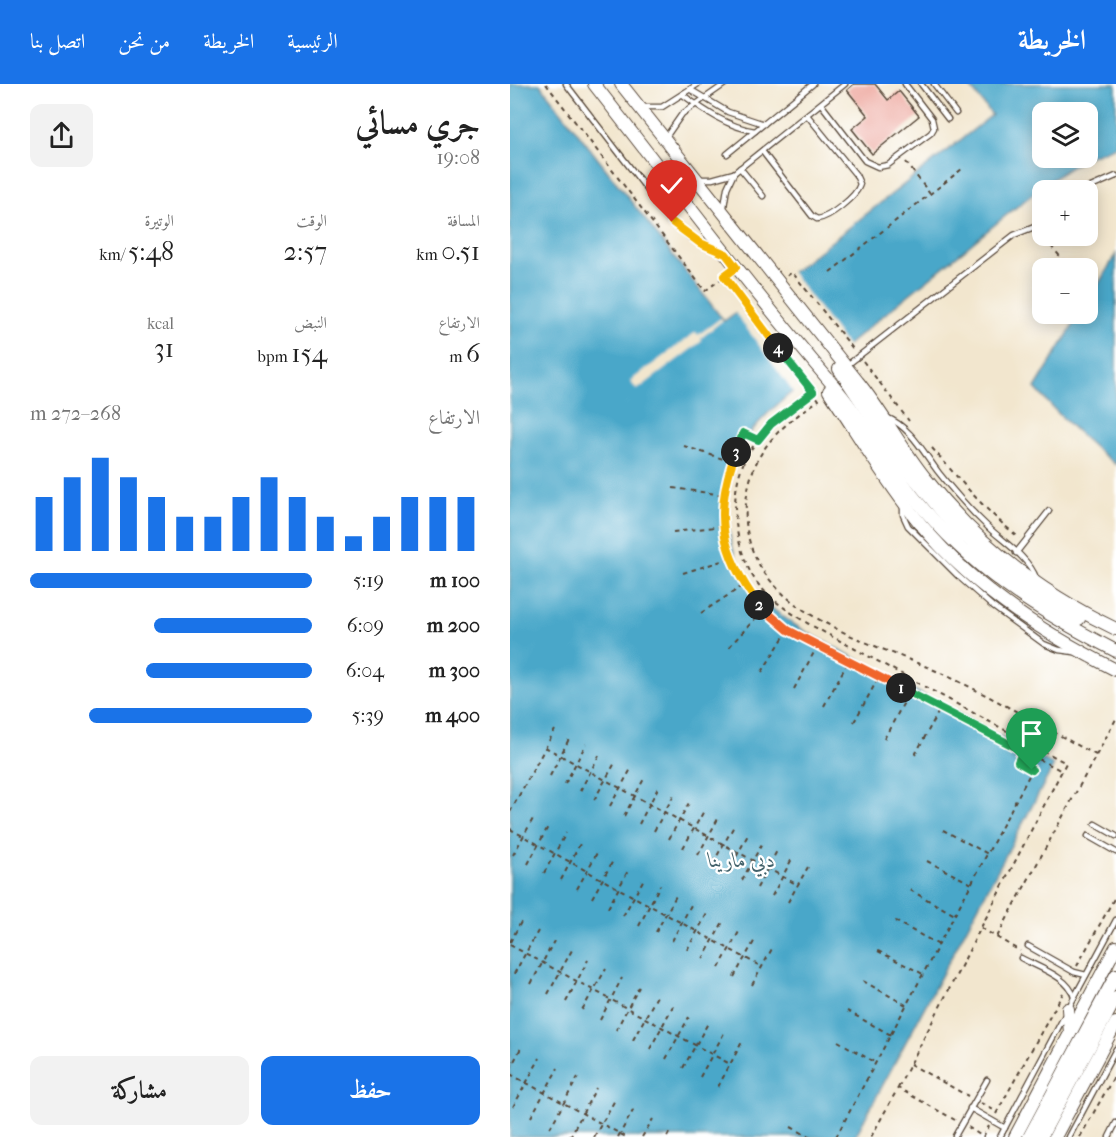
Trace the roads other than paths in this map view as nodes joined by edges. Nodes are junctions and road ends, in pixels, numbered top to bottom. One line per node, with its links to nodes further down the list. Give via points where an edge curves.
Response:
1 (566, 84): 33 (lane, via 672,222 700,243)
2 (594, 84): 33 (street)
3 (621, 84): 16 (street)
4 (698, 84): 11 (lane)
5 (725, 84): 13 (lane)
6 (813, 84): 20 (lane)
7 (845, 84): 15 (lane)
8 (905, 84): 15 (lane, via 932,119 934,128 883,167 869,164)
9 (921, 84): 19 (lane)
10 (934, 84): 17 (lane)
11 (691, 90): 12 (lane); 13 (lane)
12 (683, 95): 14 (lane); 16 (lane, via 662,107)
13 (704, 99): 14 (lane); 20 (lane)
14 (696, 104): 21 (lane, via 734,126); 22 (lane, via 677,120)
15 (821, 104): 18 (lane)
16 (638, 106): 22 (street)
17 (956, 113)
18 (807, 115): 23 (lane); 23 (lane, via 858,179 856,193 823,218 812,216)
19 (948, 119)
20 (764, 124): 21 (lane)
21 (756, 131): 24 (lane)
22 (664, 139): 28 (street)
23 (762, 151): 25 (lane)
24 (727, 154)
25 (740, 168): 26 (lane); 30 (lane)
26 (734, 173): 28 (lane); 31 (lane)
27 (1116, 176): 29 (lane)
28 (697, 179): 31 (street)
29 (1098, 184)
30 (763, 196)
31 (723, 212): 34 (street)
32 (1032, 228): 35 (lane, via 1014,235)
33 (726, 254): 36 (street)
34 (836, 356): 35 (street); 42 (street, via 843,376 904,467 952,524 997,566)
35 (845, 367): 37 (street)
36 (820, 371): 42 (street, via 949,538 1017,595 1057,621); 45 (street, via 903,502 954,561 1037,627)
37 (882, 415): 39 (lane, via 910,433 960,498); 40 (street, via 948,505 986,543)
38 (1049, 511): 39 (lane)
39 (1016, 553): 40 (lane, via 1031,567)
40 (1037, 584): 41 (street)
41 (1116, 629)
42 (1095, 634): 43 (street); 44 (street)
43 (1116, 638)
44 (1116, 651)
45 (1116, 670)
46 (1095, 824): 48 (lane)
47 (1088, 836): 49 (lane)
48 (1116, 836)
49 (1116, 852)
50 (1116, 920): 54 (lane)
51 (1028, 946): 54 (lane)
52 (1116, 947): 60 (street)
53 (1022, 956): 56 (lane, via 1068,985)
54 (1086, 975): 56 (lane)
55 (1116, 975): 69 (street)
56 (1074, 997): 58 (lane)
57 (1116, 998): 70 (street)
58 (1068, 1009): 60 (street); 65 (lane)
59 (1116, 1023): 71 (street)
60 (1070, 1034): 68 (street)
61 (1116, 1049): 72 (lane)
62 (987, 1080): 63 (lane)
63 (970, 1108): 65 (lane); 66 (lane)
64 (1116, 1123): 73 (lane)
65 (1005, 1128): 67 (lane)
66 (955, 1136)
67 (1000, 1137)
68 (1015, 1137)
69 (1029, 1137)
70 (1041, 1137)
71 (1055, 1137)
72 (1069, 1137)
73 (1109, 1137)

